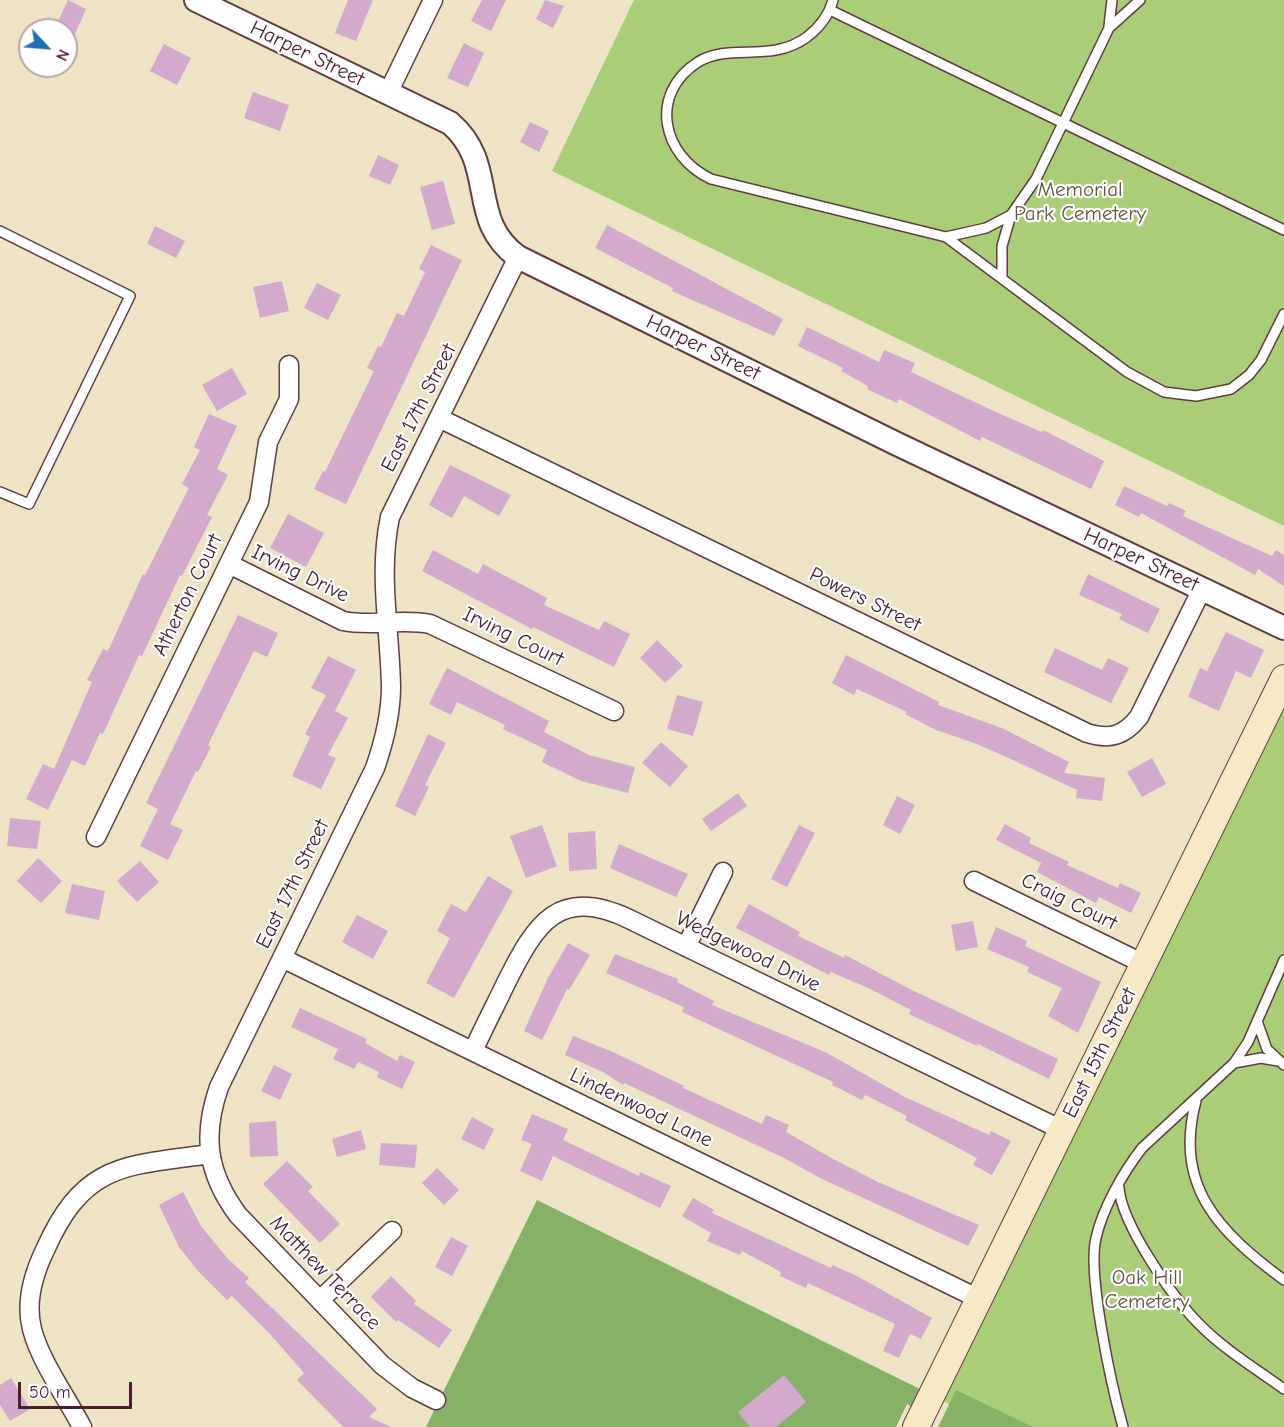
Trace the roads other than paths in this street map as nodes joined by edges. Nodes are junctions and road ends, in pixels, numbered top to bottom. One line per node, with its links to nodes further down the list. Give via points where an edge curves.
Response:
1 (196, 0): 8 (street, Harper Street)
2 (433, 0): 8 (street)
3 (833, 0): 6 (lane)
4 (1112, 0): 7 (lane)
5 (1140, 0): 7 (lane)
6 (830, 10): 9 (lane); 13 (lane, via 821,25 781,51 710,57 687,71 668,107 667,122 674,149 690,166 711,179)
7 (1109, 28): 9 (lane)
8 (388, 93): 14 (street, Harper Street, via 450,123 462,134 478,164 493,232)
9 (1063, 123): 10 (lane, via 1036,179); 11 (lane)
10 (1011, 215): 13 (lane, via 986,228); 15 (lane, via 1002,246)
11 (1284, 230)
12 (0, 231): 19 (lane, via 130,296 28,504)
13 (946, 237): 15 (lane)
14 (518, 257): 18 (street, East 17th Street); 21 (street, Harper Street)
15 (1002, 278): 16 (lane, via 1134,377 1178,395 1231,389 1261,360)
16 (1284, 314)
17 (289, 365): 20 (street, Atherton Court, via 289,399 268,442 259,502)
18 (441, 419): 21 (street, Powers Street, via 1102,738 1118,737 1139,717); 22 (street, East 17th Street, via 390,517 384,556)
19 (0, 492)
20 (229, 564): 22 (street, Irving Drive, via 343,621); 26 (street, Atherton Court)
21 (1202, 589): 23 (street, Harper Street)
22 (387, 623): 25 (street, Irving Court, via 419,622 446,630); 30 (street, East 17th Street, via 391,688 384,741 375,768)
23 (1284, 628)
24 (1284, 678): 32 (main road, East 15th Street)
25 (614, 711)
26 (96, 837)
27 (723, 872): 29 (street)
28 (974, 881): 32 (street, Craig Court)
29 (686, 947): 34 (street, Wedgewood Drive, via 612,911 576,907 560,912 535,930 526,943); 38 (street, Wedgewood Drive)
30 (282, 958): 34 (street, Lindenwood Lane); 39 (street, East 17th Street, via 219,1088 209,1125)
31 (1284, 960): 33 (lane)
32 (1144, 964): 38 (main road, East 15th Street)
33 (1257, 1021): 35 (lane); 36 (lane, via 1268,1049)
34 (473, 1051): 43 (street, Lindenwood Lane)
35 (1234, 1063): 36 (lane, via 1261,1058); 37 (lane)
36 (1281, 1063)
37 (1196, 1101): 40 (lane, via 1142,1148); 42 (lane, via 1189,1127 1188,1154 1193,1177 1220,1222)
38 (1062, 1130): 43 (main road, East 15th Street)
39 (210, 1154): 44 (street, Matthew Terrace, via 219,1188 232,1207); 47 (street, via 111,1172 79,1193 56,1225 34,1272 32,1329)
40 (1119, 1186): 45 (lane, via 1124,1214 1199,1324); 49 (lane, via 1096,1239 1095,1264)
41 (392, 1231): 44 (street)
42 (1284, 1280)
43 (979, 1299): 48 (main road, East 15th Street)
44 (320, 1300): 46 (street, Matthew Terrace, via 396,1378)
45 (1284, 1389)
46 (436, 1400)
47 (82, 1427)
48 (916, 1427)
49 (1123, 1427)

